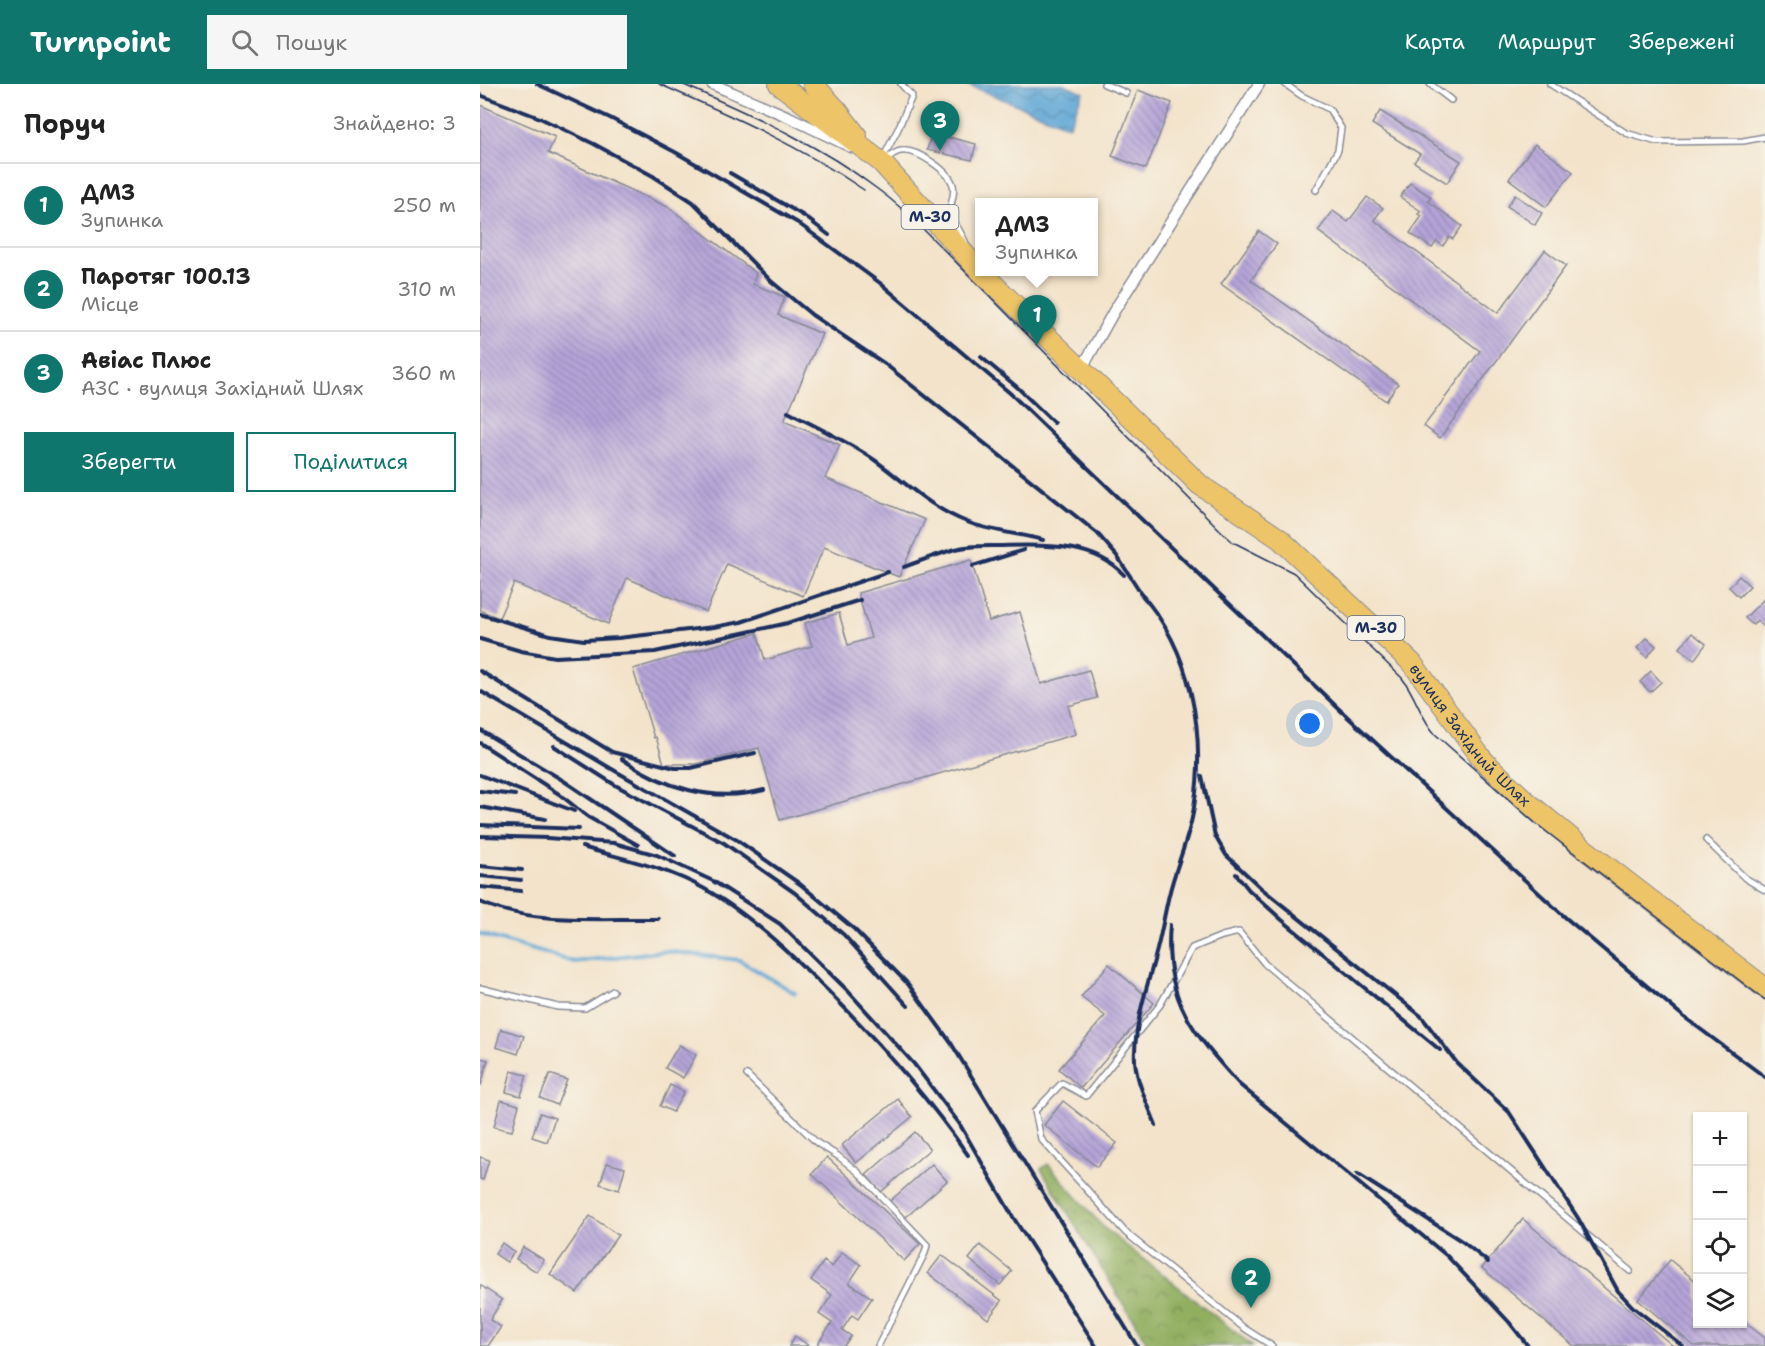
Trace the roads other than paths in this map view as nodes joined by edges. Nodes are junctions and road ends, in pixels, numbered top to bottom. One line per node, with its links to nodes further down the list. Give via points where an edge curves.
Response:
1 (712, 84): 13 (street, вулиця Західний Шлях)
2 (779, 84): 13 (highway, М-30)
3 (813, 84): 13 (highway, М-30)
4 (901, 84): 13 (lane, via 912,96 898,129)
5 (1104, 84): 10 (lane)
6 (1285, 84): 14 (lane, via 1329,109 1341,128 1338,150)
7 (1430, 84): 11 (lane)
8 (1550, 84): 12 (lane, via 1626,133 1657,142)
9 (1257, 85): 18 (street)
10 (1126, 93)
11 (1451, 100)
12 (1765, 137)
13 (874, 156): 15 (lane, via 909,151 929,161 951,180 951,212); 16 (highway, вулиця Західний Шлях / М-30)
14 (1316, 190)
15 (975, 262)
16 (975, 266)
17 (985, 276): 18 (highway, вулиця Західний Шлях / М-30)
18 (1081, 370): 22 (highway, вулиця Західний Шлях / М-30, via 1200,485 1286,545 1412,663 1483,760 1526,801)
19 (1706, 840): 20 (lane, via 1745,879)
20 (1765, 890)
21 (480, 988): 23 (lane, via 558,1007 585,1008)
22 (1765, 988)
23 (613, 991)
24 (747, 1075): 26 (lane, via 817,1143 858,1172 927,1245)
25 (1630, 1270): 27 (lane, via 1265,964 1239,932 1192,948 1160,1005 1086,1096 1062,1083 1035,1111 1041,1139 1126,1233)
26 (878, 1346)
27 (1272, 1346)

